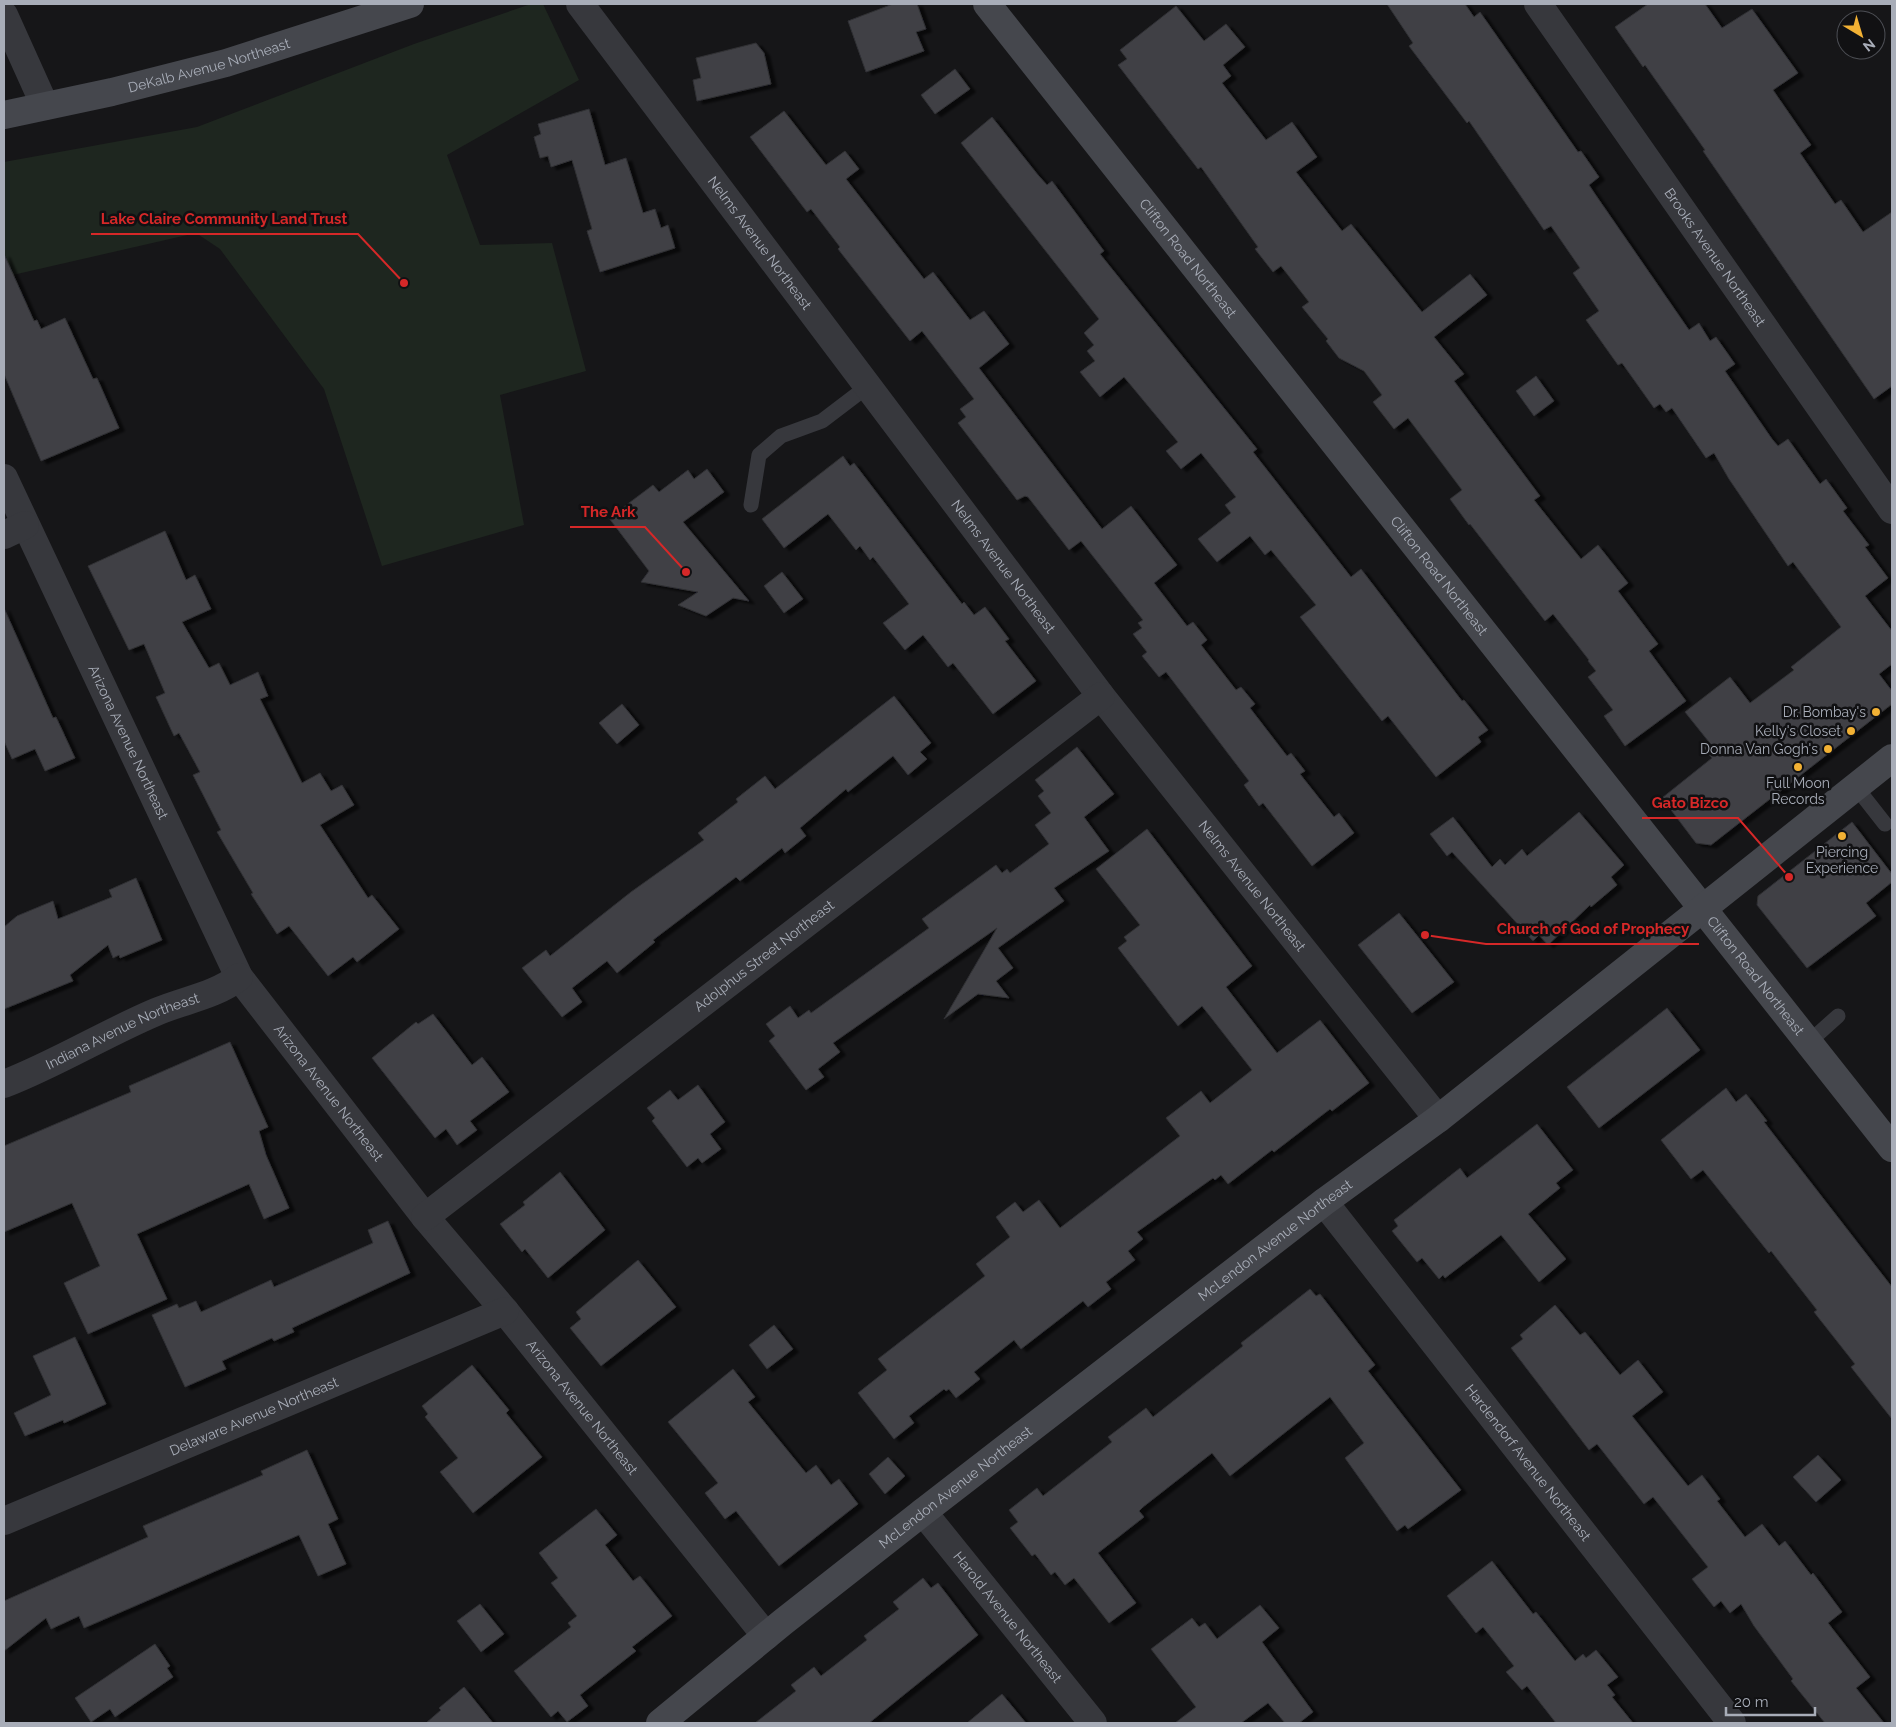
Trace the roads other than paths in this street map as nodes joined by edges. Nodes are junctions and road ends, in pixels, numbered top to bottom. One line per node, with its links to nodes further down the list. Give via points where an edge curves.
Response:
1 (410, 4): 6 (street, DeKalb Avenue Northeast, via 226,63)
2 (580, 4): 8 (street, Nelms Avenue Northeast)
3 (987, 4): 17 (street, Clifton Road Northeast)
4 (1538, 4): 11 (street, Brooks Avenue Northeast)
5 (4, 15): 6 (street)
6 (45, 106): 7 (street, DeKalb Avenue Northeast)
7 (4, 115)
8 (868, 386): 10 (lane, via 822,421 781,436 759,455); 13 (street, Nelms Avenue Northeast)
9 (4, 478): 12 (street, Arizona Avenue Northeast)
10 (751, 505)
11 (1892, 510)
12 (14, 530): 18 (street, Arizona Avenue Northeast)
13 (1101, 696): 22 (street, Nelms Avenue Northeast); 25 (street, Adolphus Street Northeast)
14 (1892, 758): 15 (street, McLendon Avenue Northeast)
15 (1856, 787): 16 (lane); 17 (street, McLendon Avenue Northeast)
16 (1885, 824)
17 (1704, 909): 20 (street, Clifton Road Northeast); 22 (street, McLendon Avenue Northeast)
18 (239, 977): 21 (street, Indiana Avenue Northeast, via 225,988 156,1012); 25 (street, Arizona Avenue Northeast)
19 (1838, 1016): 20 (lane)
20 (1809, 1042): 23 (street, Clifton Road Northeast)
21 (4, 1084)
22 (1438, 1119): 24 (street, McLendon Avenue Northeast)
23 (1892, 1148)
24 (1324, 1202): 27 (street, McLendon Avenue Northeast); 32 (street, Hardendorf Avenue Northeast)
25 (425, 1217): 26 (street, Arizona Avenue Northeast)
26 (505, 1311): 28 (street, Delaware Avenue Northeast); 29 (street, Arizona Avenue Northeast)
27 (923, 1512): 29 (street, McLendon Avenue Northeast); 31 (street, Harold Avenue Northeast)
28 (4, 1521)
29 (766, 1636): 30 (street, McLendon Avenue Northeast)
30 (660, 1723)
31 (1094, 1723)
32 (1732, 1723)

